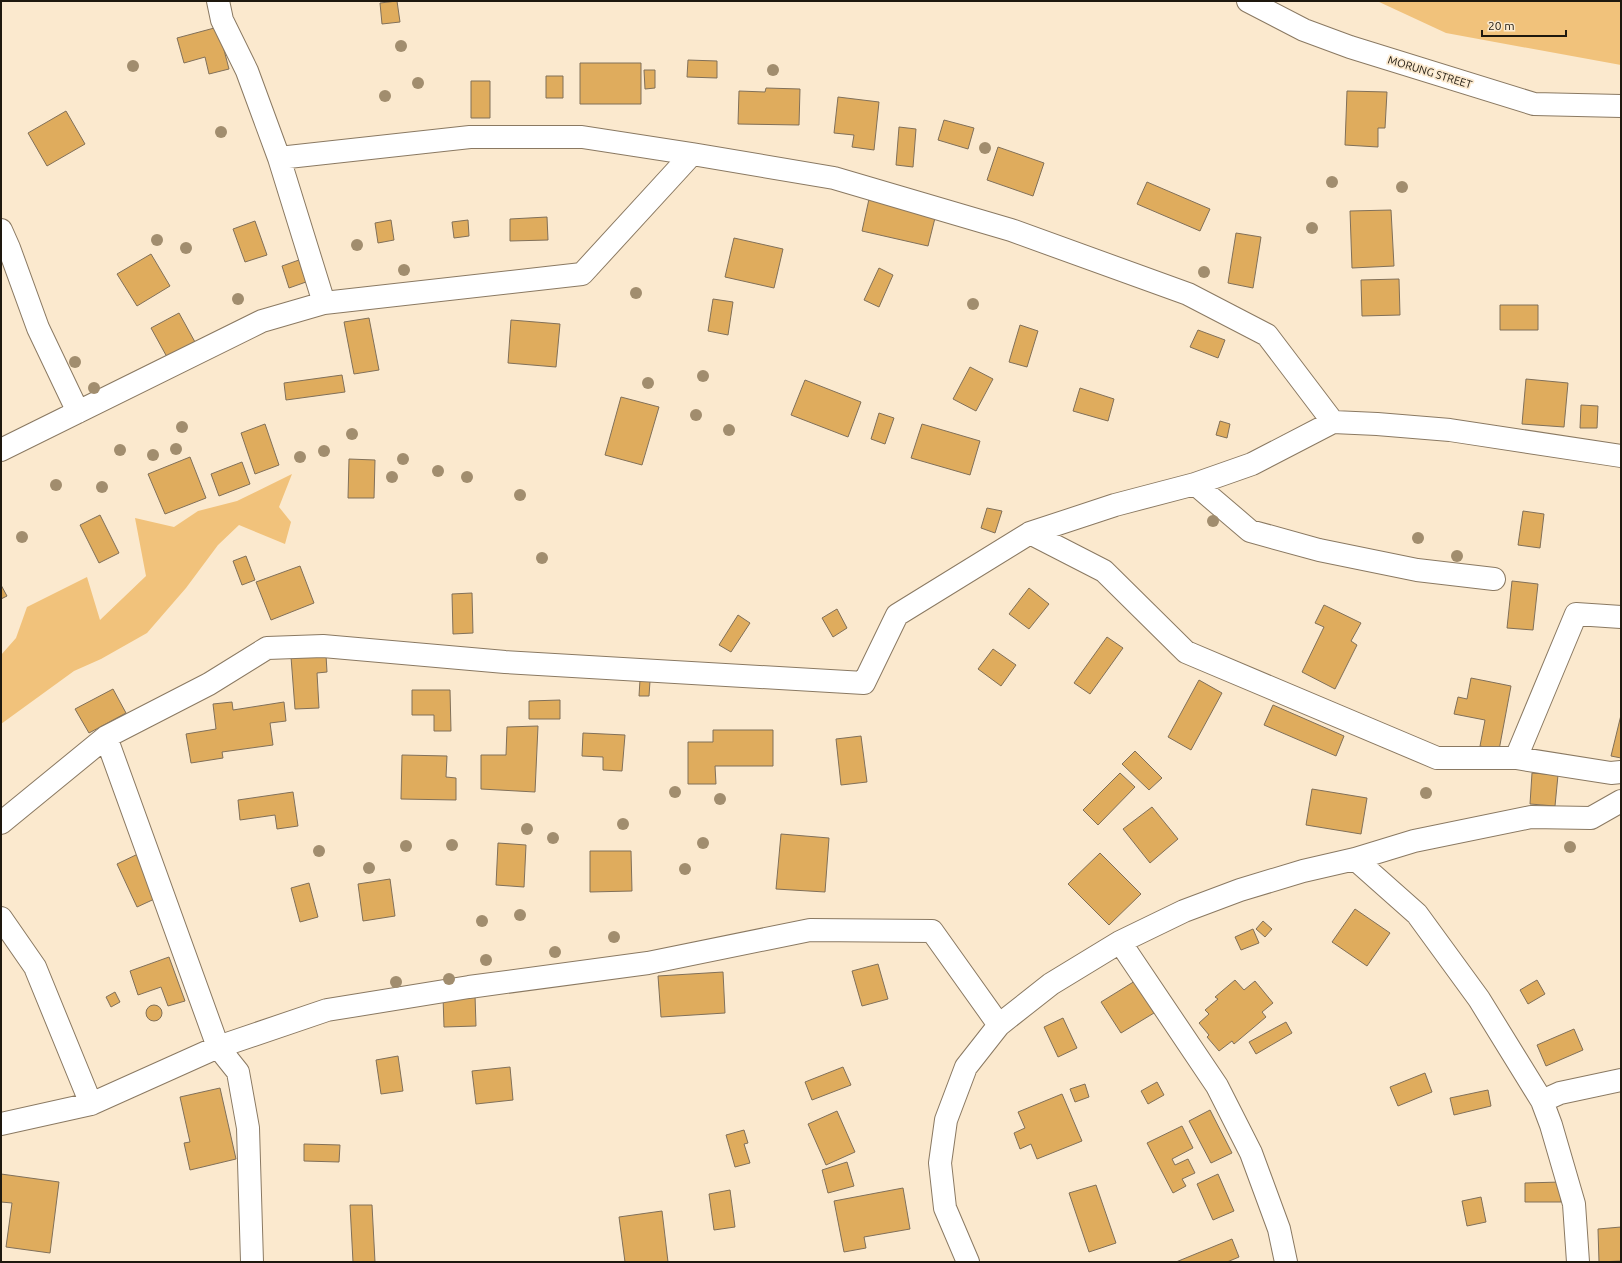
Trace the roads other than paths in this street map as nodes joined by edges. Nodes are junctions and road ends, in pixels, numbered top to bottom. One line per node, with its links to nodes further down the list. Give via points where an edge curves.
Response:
1 (218, 1): 5 (street, via 222,20 247,71)
2 (1248, 1): 3 (street, MORUNG STREET, via 1304,30 1350,47 1534,104)
3 (1621, 106)
4 (692, 154): 5 (street, via 582,137 470,137); 7 (street, via 582,274); 9 (street, via 834,178 1011,230 1188,294 1267,335)
5 (279, 158): 7 (street)
6 (1, 230): 8 (street, via 38,328)
7 (324, 303): 8 (street, via 262,321)
8 (78, 412): 10 (street)
9 (1333, 422): 11 (street, via 1450,430); 12 (street, via 1252,464)
10 (1, 450)
11 (1621, 456)
12 (1195, 484): 13 (street, via 1115,505); 14 (street, via 1250,531 1319,550 1417,570)
13 (1030, 533): 16 (street, via 897,615 864,683 520,663 323,646 267,648 209,684); 17 (street, via 1104,571 1186,652 1437,758)
14 (1494, 579)
15 (1621, 618): 17 (street, via 1576,614)
16 (106, 737): 20 (street); 25 (street)
17 (1516, 758): 18 (street, via 1610,773)
18 (1621, 772)
19 (1621, 801): 21 (street, via 1591,818 1530,817 1414,841)
20 (1, 823)
21 (1355, 859): 23 (street, via 1240,890 1184,911); 27 (street, via 1417,914 1479,999)
22 (1, 918): 28 (street, via 35,967)
23 (1120, 942): 24 (street, via 1051,984); 32 (street, via 1217,1086 1251,1153 1279,1229)
24 (1000, 1024): 25 (street, via 932,931 810,930 648,963 469,987 328,1010); 31 (street, via 966,1067 946,1120 940,1163 945,1208)
25 (218, 1047): 28 (street); 30 (street, via 238,1072 248,1128)
26 (1621, 1080): 27 (street, via 1560,1093)
27 (1542, 1101): 33 (street, via 1574,1204)
28 (91, 1104): 29 (street)
29 (1, 1124)
30 (252, 1262)
31 (968, 1262)
32 (1286, 1262)
33 (1578, 1262)

